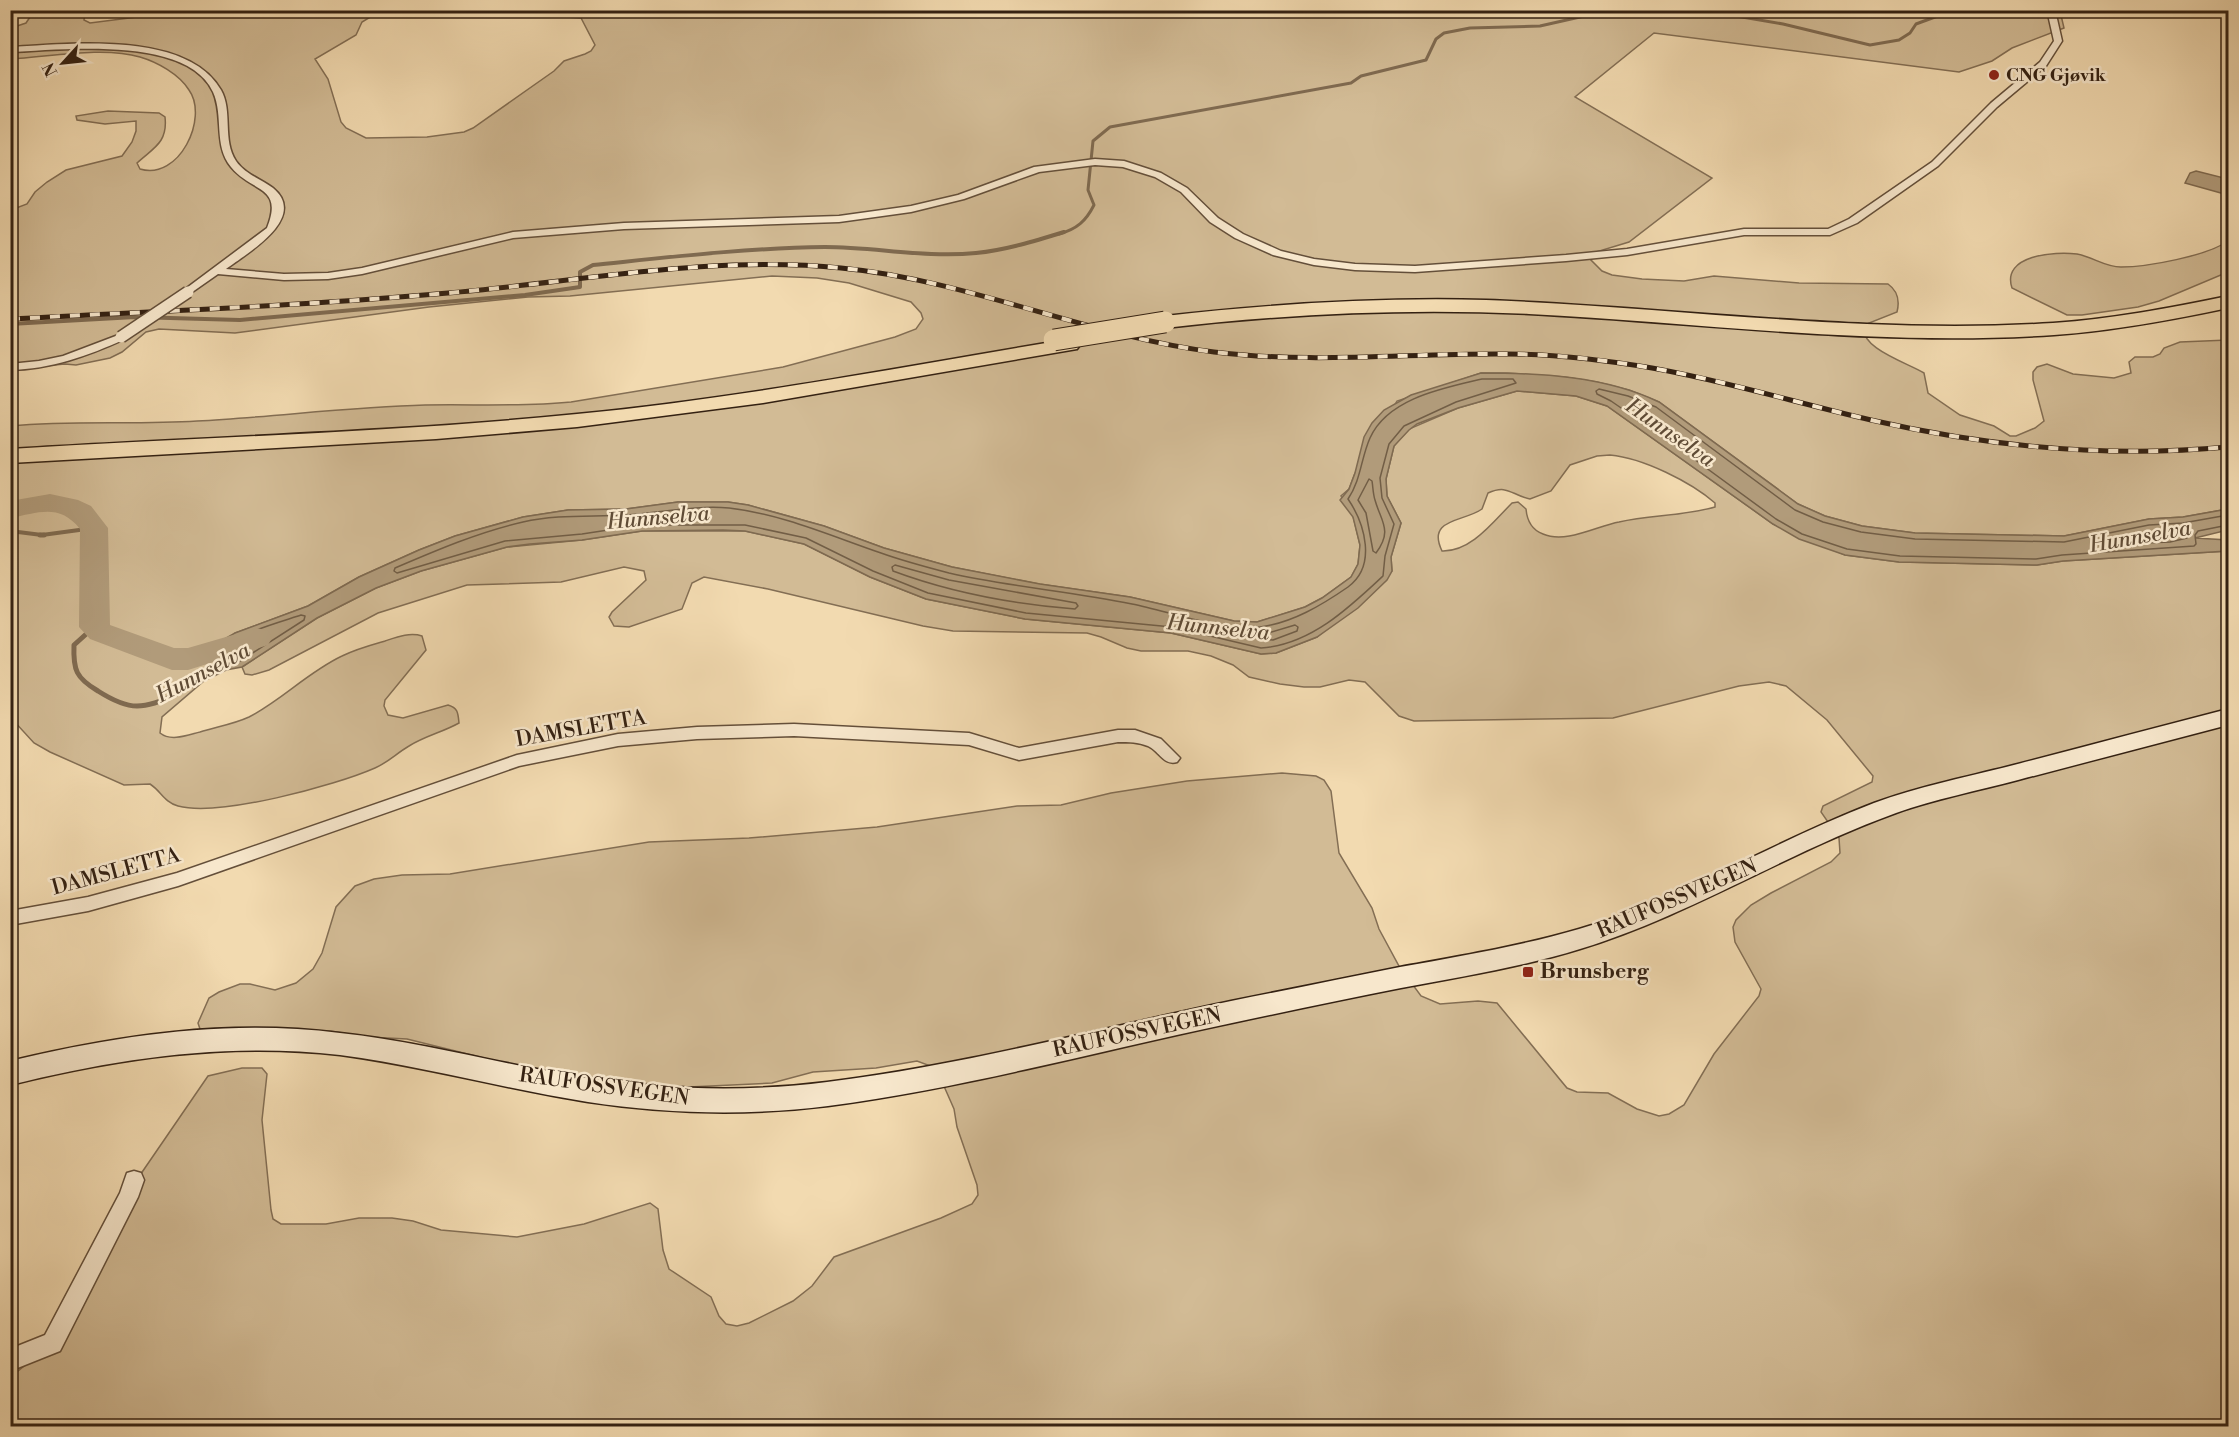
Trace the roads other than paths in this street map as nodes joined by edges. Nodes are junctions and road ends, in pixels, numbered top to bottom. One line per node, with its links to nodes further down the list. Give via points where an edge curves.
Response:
1 (17, 10): 3 (street)
2 (2051, 10): 5 (street, via 2058,41 2043,64 1994,105 1935,165 1853,221 1830,232 1744,232 1566,258 1415,269 1355,267 1277,253 1214,220 1185,190 1158,175 1124,164 1095,162 1037,169 911,209 839,219 561,230 490,239 328,276)
3 (10, 12)
4 (10, 50): 5 (street, via 136,49 179,59 200,70 216,88 234,165 271,189 278,201 278,216 271,230)
5 (216, 271): 10 (street, bridge, via 121,337 65,359)
6 (2229, 302): 8 (highway, via 2102,325 1952,333 1470,305 1326,307)
7 (2229, 312): 8 (highway, via 2133,330 2003,340 1841,337 1474,312 1330,313)
8 (1172, 325): 9 (highway)
9 (1062, 342): 11 (highway, via 599,410 458,423); 12 (highway, via 778,395 579,421)
10 (10, 368)
11 (10, 448)
12 (10, 456)
13 (2229, 717): 16 (main road, RAUFOSSVEGEN, via 1893,805 1834,827 1678,903 1583,938 1492,961 886,1085 777,1099 657,1098 586,1089 339,1044 259,1039 207,1040 105,1052)
14 (1172, 758): 15 (street, DAMSLETTA, via 1156,743 1135,736 1019,754 969,739 794,730 618,740 517,762 178,879 88,904)
15 (10, 918)
16 (10, 1073)
17 (134, 1180): 18 (street, via 52,1343)
18 (10, 1360)

